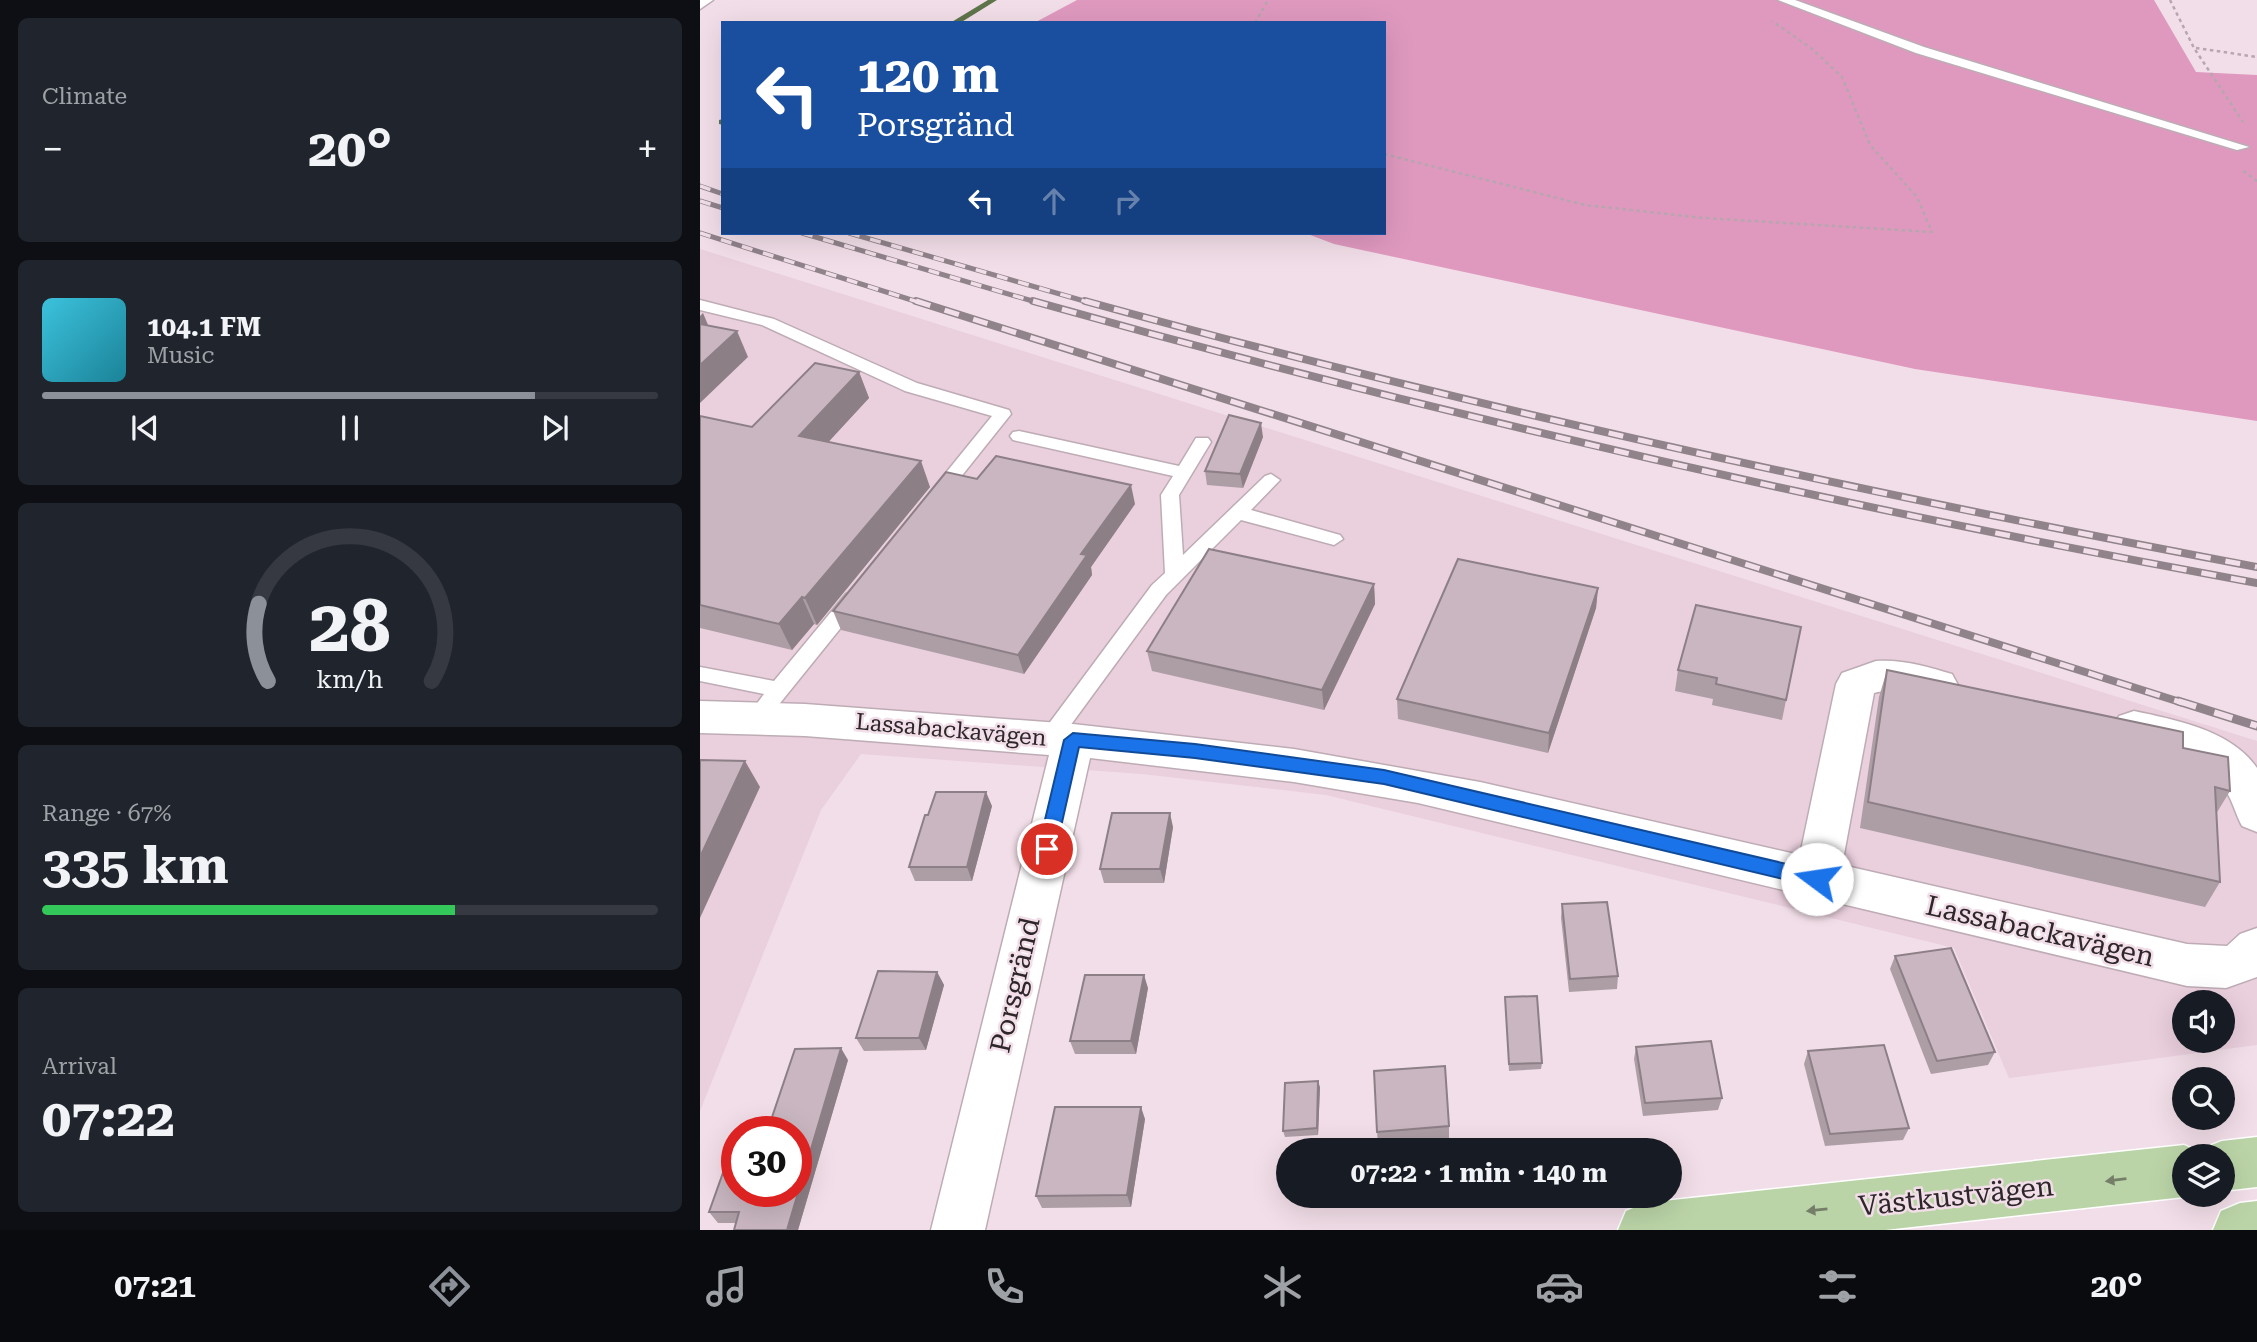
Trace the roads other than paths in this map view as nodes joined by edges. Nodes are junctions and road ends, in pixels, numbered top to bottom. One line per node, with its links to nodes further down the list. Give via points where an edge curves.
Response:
1 (707, 0): 3 (lane)
2 (1784, 0): 4 (lane, via 1920,50)
3 (700, 5)
4 (2242, 147)
5 (700, 305): 10 (lane, via 768,322 911,387 1003,414)
6 (1019, 436): 8 (lane)
7 (1202, 442): 8 (lane)
8 (1184, 473): 13 (lane, via 1170,495)
9 (1271, 481): 11 (lane)
10 (925, 510)
11 (1238, 513): 12 (lane); 13 (lane)
12 (1334, 539)
13 (1175, 576): 20 (lane, via 1158,590)
14 (865, 584): 17 (lane)
15 (700, 674): 17 (lane)
16 (1981, 694): 22 (street, via 1889,674 1870,676 1856,684)
17 (768, 703): 18 (street, Lassabackavägen); 20 (street, Lassabackavägen)
18 (700, 717)
19 (2098, 719): 21 (street, via 2186,741 2218,757 2237,772)
20 (1061, 739): 22 (street, Lassabackavägen, via 1195,751 1384,777); 28 (street, Porsgränd)
21 (2257, 814)
22 (1817, 879): 23 (street, Lassabackavägen, via 2187,965 2233,967 2249,959)
23 (2257, 948)
24 (2257, 1162): 25 (main road)
25 (2235, 1165)
26 (2172, 1172): 29 (main road, Västkustvägen, one-way to 29)
27 (2257, 1228): 30 (main road)
28 (958, 1230)
29 (1645, 1230)
30 (2241, 1230)

